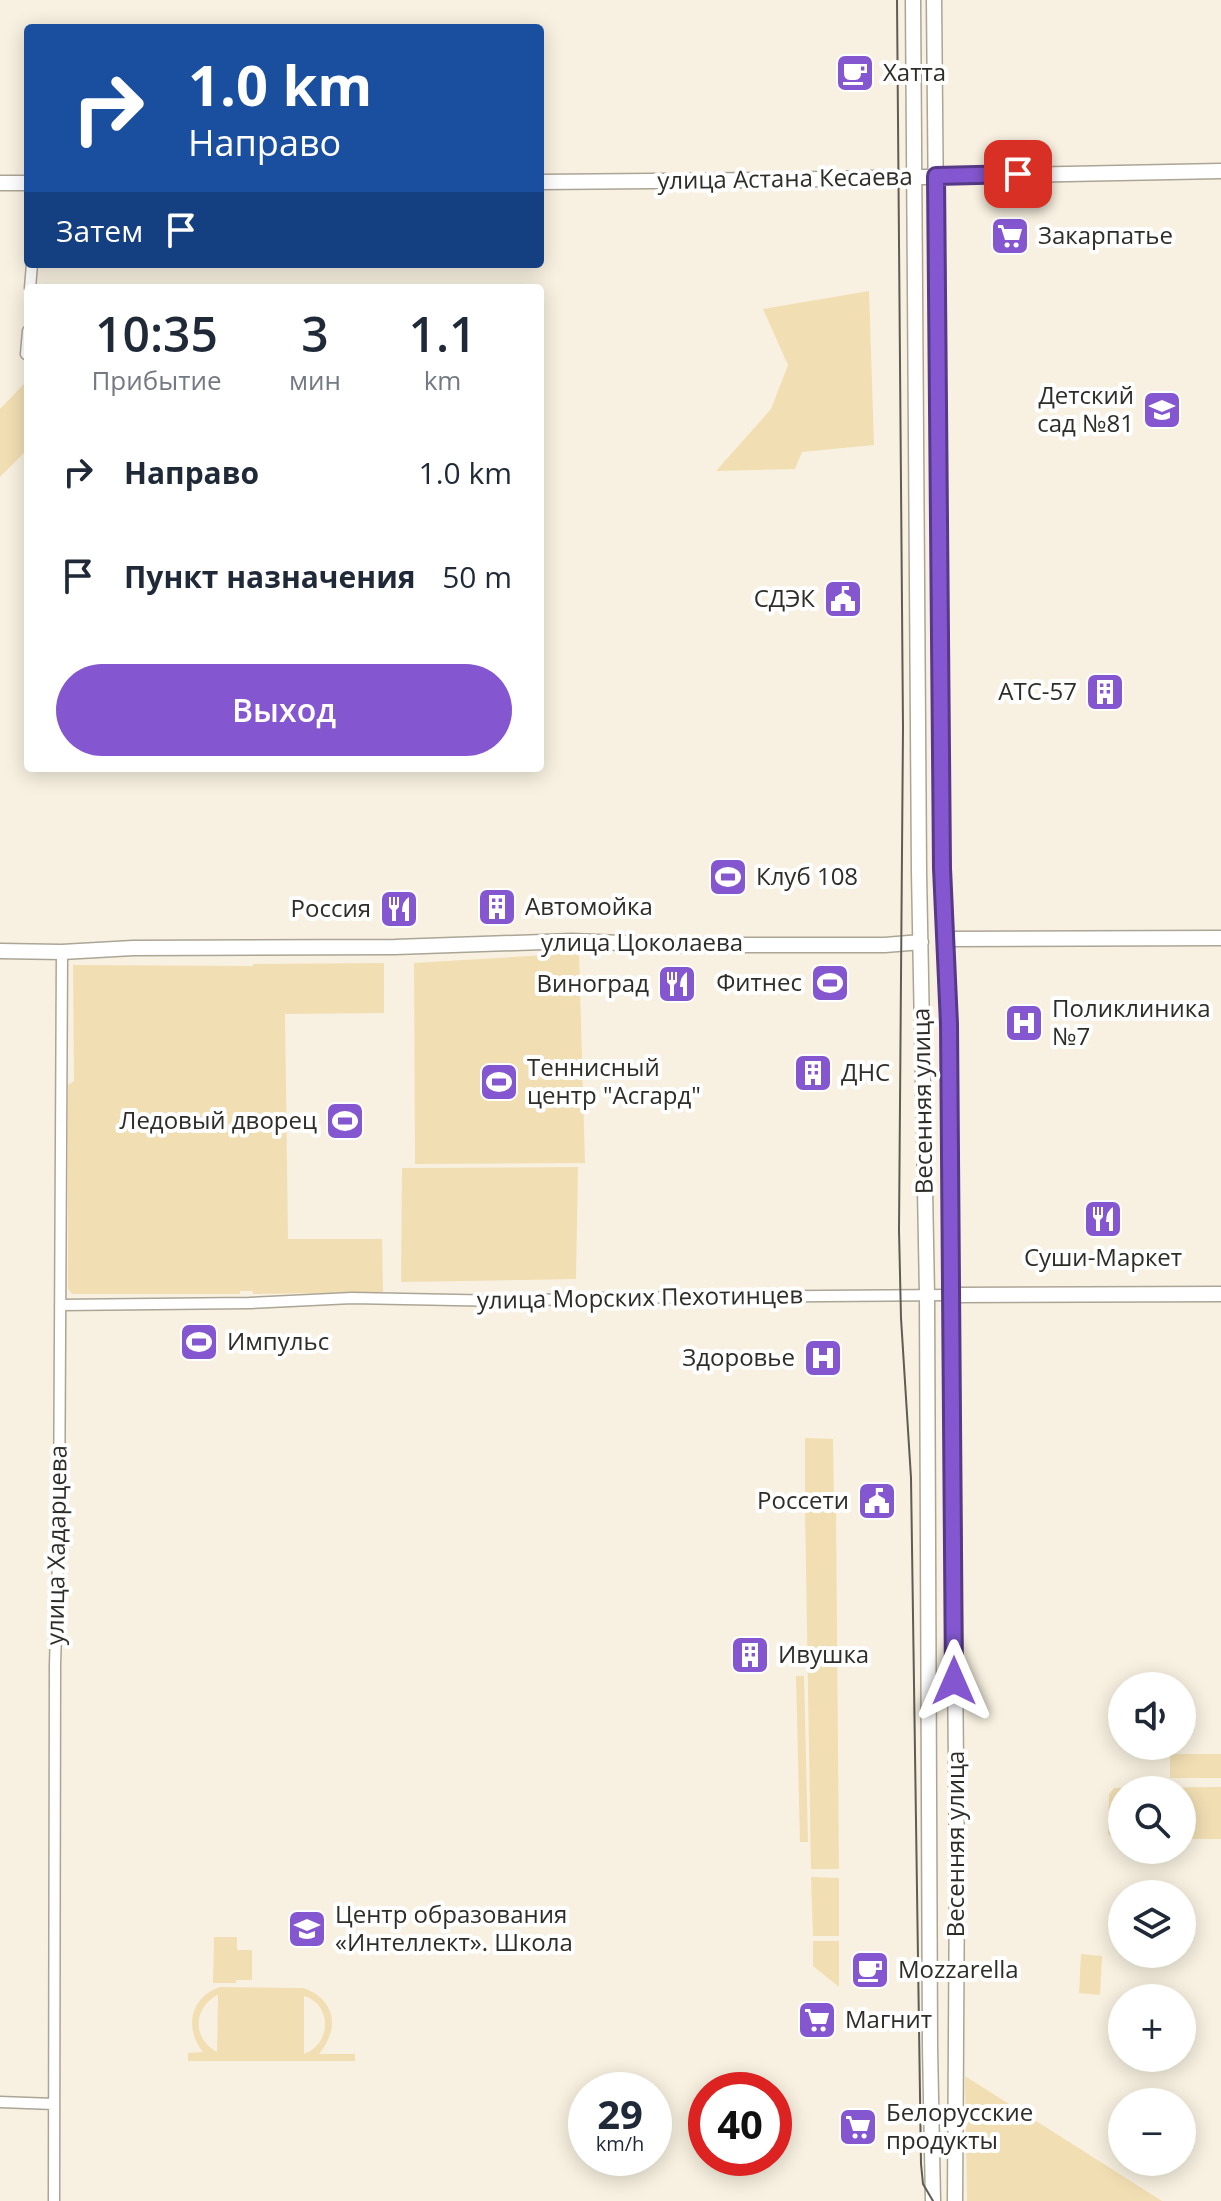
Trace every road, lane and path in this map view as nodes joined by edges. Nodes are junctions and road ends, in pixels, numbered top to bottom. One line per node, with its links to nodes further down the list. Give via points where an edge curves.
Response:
1 (913, 0): 4 (street, Весенняя улица)
2 (934, 0): 5 (street, Весенняя улица)
3 (1221, 171): 5 (street, улица Астана Кесаева)
4 (915, 176): 5 (street, улица Астана Кесаева); 6 (street, улица Астана Кесаева); 11 (street, Весенняя улица)
5 (936, 176): 10 (street, Весенняя улица)
6 (544, 182)
7 (0, 183): 8 (street)
8 (24, 183)
9 (1221, 938): 10 (street, улица Цоколаева)
10 (946, 939): 11 (street, улица Цоколаева); 16 (street, Весенняя улица)
11 (921, 942): 13 (street, улица Цоколаева, via 572,941); 15 (street, Весенняя улица)
12 (0, 951): 13 (street)
13 (62, 952): 17 (street, улица Хадарцева)
14 (1221, 1294): 16 (street, улица Морских Пехотинцев)
15 (927, 1295): 16 (street, улица Морских Пехотинцев); 17 (street, улица Морских Пехотинцев); 21 (street, Весенняя улица)
16 (951, 1295): 22 (street, Весенняя улица)
17 (60, 1305): 19 (street, улица Хадарцева)
18 (0, 2102): 19 (street)
19 (54, 2104): 20 (street, улица Хадарцева)
20 (54, 2201)
21 (933, 2201)
22 (955, 2201)

